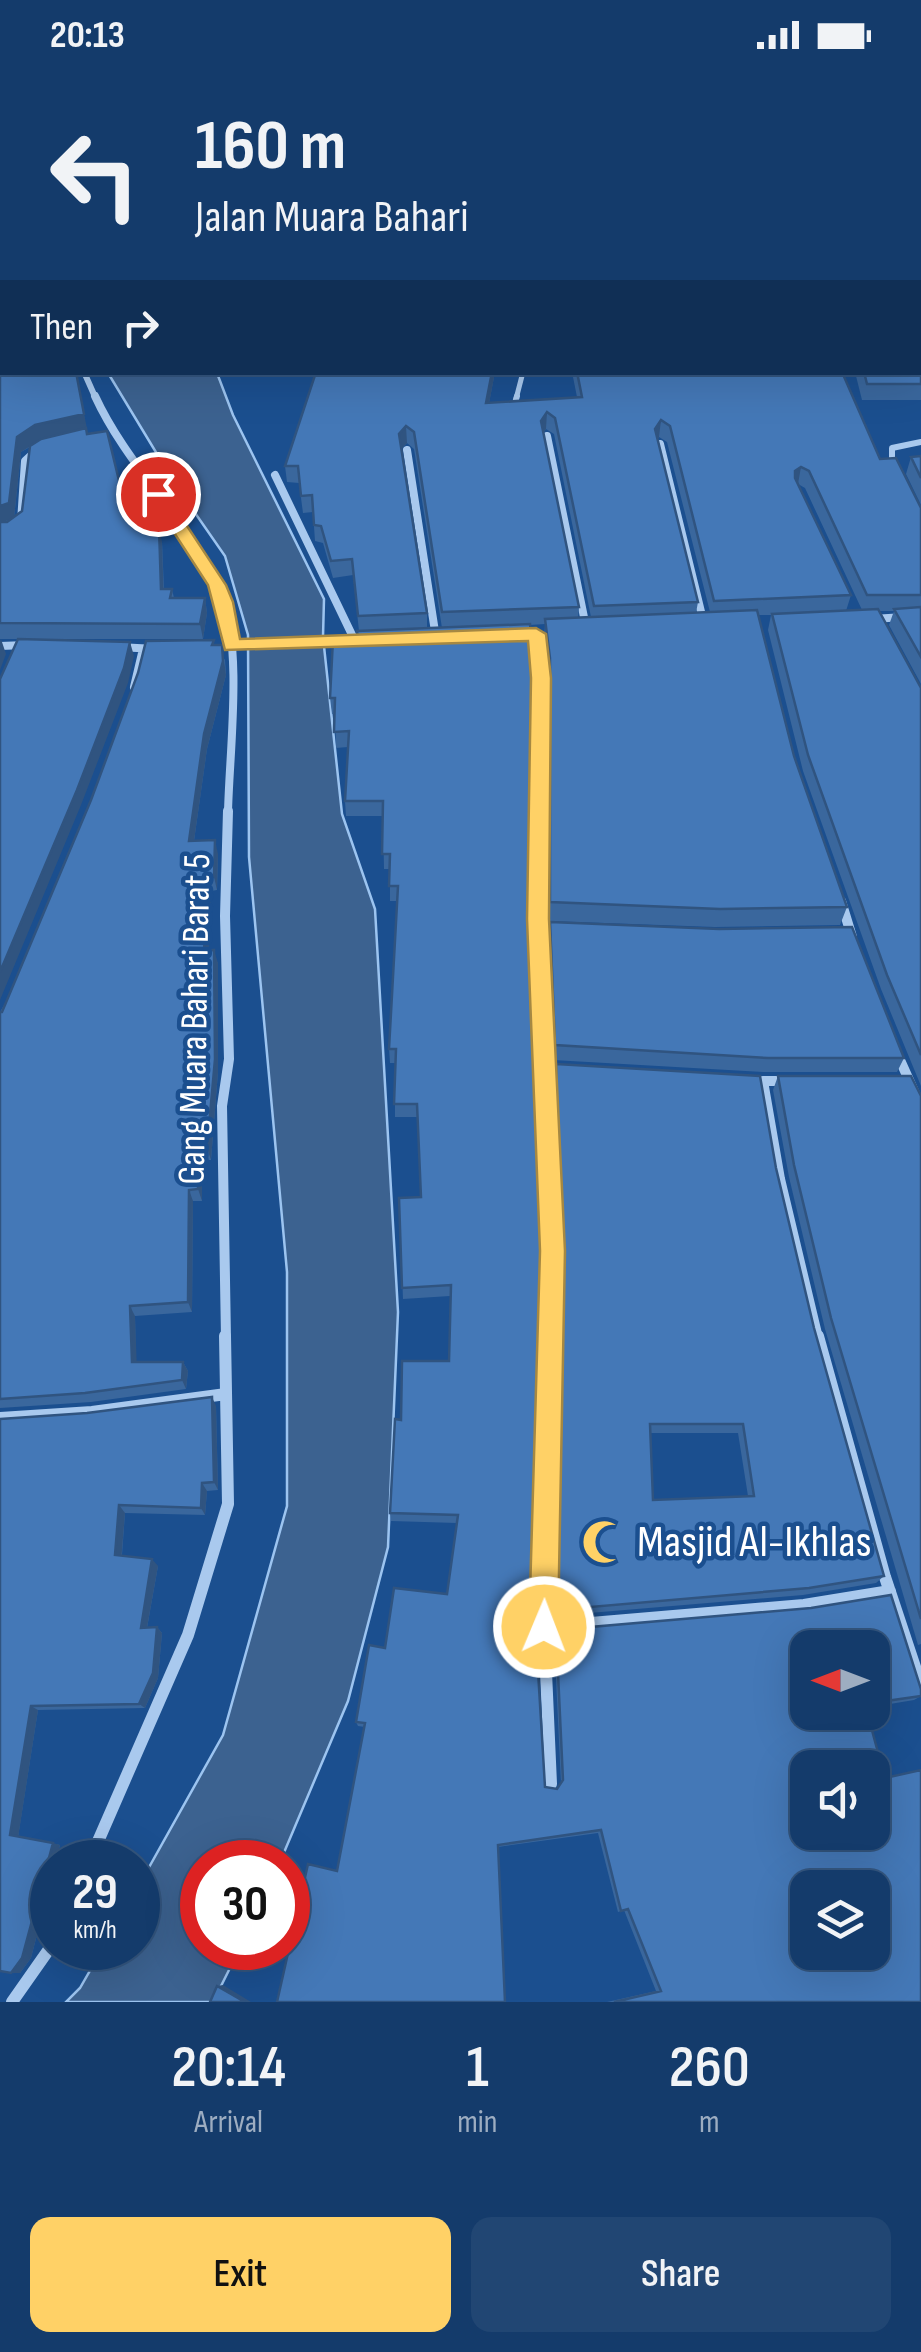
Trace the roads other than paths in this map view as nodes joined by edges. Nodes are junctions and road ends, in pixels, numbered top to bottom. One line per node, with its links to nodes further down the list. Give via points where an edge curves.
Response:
1 (85, 375): 4 (street, Gang Muara Bahari Barat 5)
2 (522, 375): 3 (lane)
3 (515, 403)
4 (111, 432): 5 (street); 37 (street, Gang Muara Bahari Barat 5, via 216,585)
5 (96, 434)
6 (547, 436): 23 (street)
7 (921, 442): 12 (lane, via 889,451)
8 (54, 444): 13 (street, via 27,457 22,522)
9 (660, 444): 18 (street)
10 (407, 450): 31 (street)
11 (275, 475): 28 (street)
12 (898, 476)
13 (0, 530)
14 (921, 616): 15 (street)
15 (878, 618): 16 (street); 20 (street)
16 (858, 620)
17 (722, 624): 18 (street)
18 (705, 625): 19 (street)
19 (685, 626)
20 (884, 631)
21 (606, 632): 23 (street)
22 (570, 633): 23 (street)
23 (587, 633)
24 (536, 634): 25 (street); 26 (street); 43 (street)
25 (553, 634)
26 (520, 635)
27 (453, 638): 31 (street)
28 (354, 640): 29 (street); 37 (street)
29 (370, 640)
30 (420, 640): 31 (street)
31 (436, 640)
32 (18, 645): 33 (street); 34 (street); 40 (street)
33 (35, 645)
34 (0, 646)
35 (103, 646): 39 (street)
36 (214, 646): 37 (street)
37 (234, 646): 57 (street, Gang Muara Bahari Barat 5, via 225,916 229,1059 222,1106)
38 (161, 648): 39 (street)
39 (143, 649): 41 (street)
40 (12, 660)
41 (128, 703)
42 (835, 883): 46 (street)
43 (538, 929): 44 (street); 49 (street)
44 (558, 930)
45 (831, 934): 46 (street)
46 (851, 934): 47 (street)
47 (857, 948)
48 (894, 1046): 55 (street)
49 (547, 1068): 50 (street); 60 (street, via 552,1251)
50 (565, 1068)
51 (744, 1079): 52 (street)
52 (763, 1081): 53 (street); 59 (street, via 808,1303)
53 (795, 1082)
54 (892, 1082): 55 (street)
55 (908, 1082): 56 (street)
56 (921, 1107)
57 (226, 1394): 58 (street); 63 (street, Gang Muara Bahari Barat 5, via 228,1504 188,1635)
58 (0, 1418)
59 (890, 1592): 60 (street); 61 (street)
60 (544, 1627): 62 (street)
61 (921, 1686)
62 (551, 1784)
63 (98, 1840)
64 (34, 1970): 65 (street)
65 (12, 2002)

